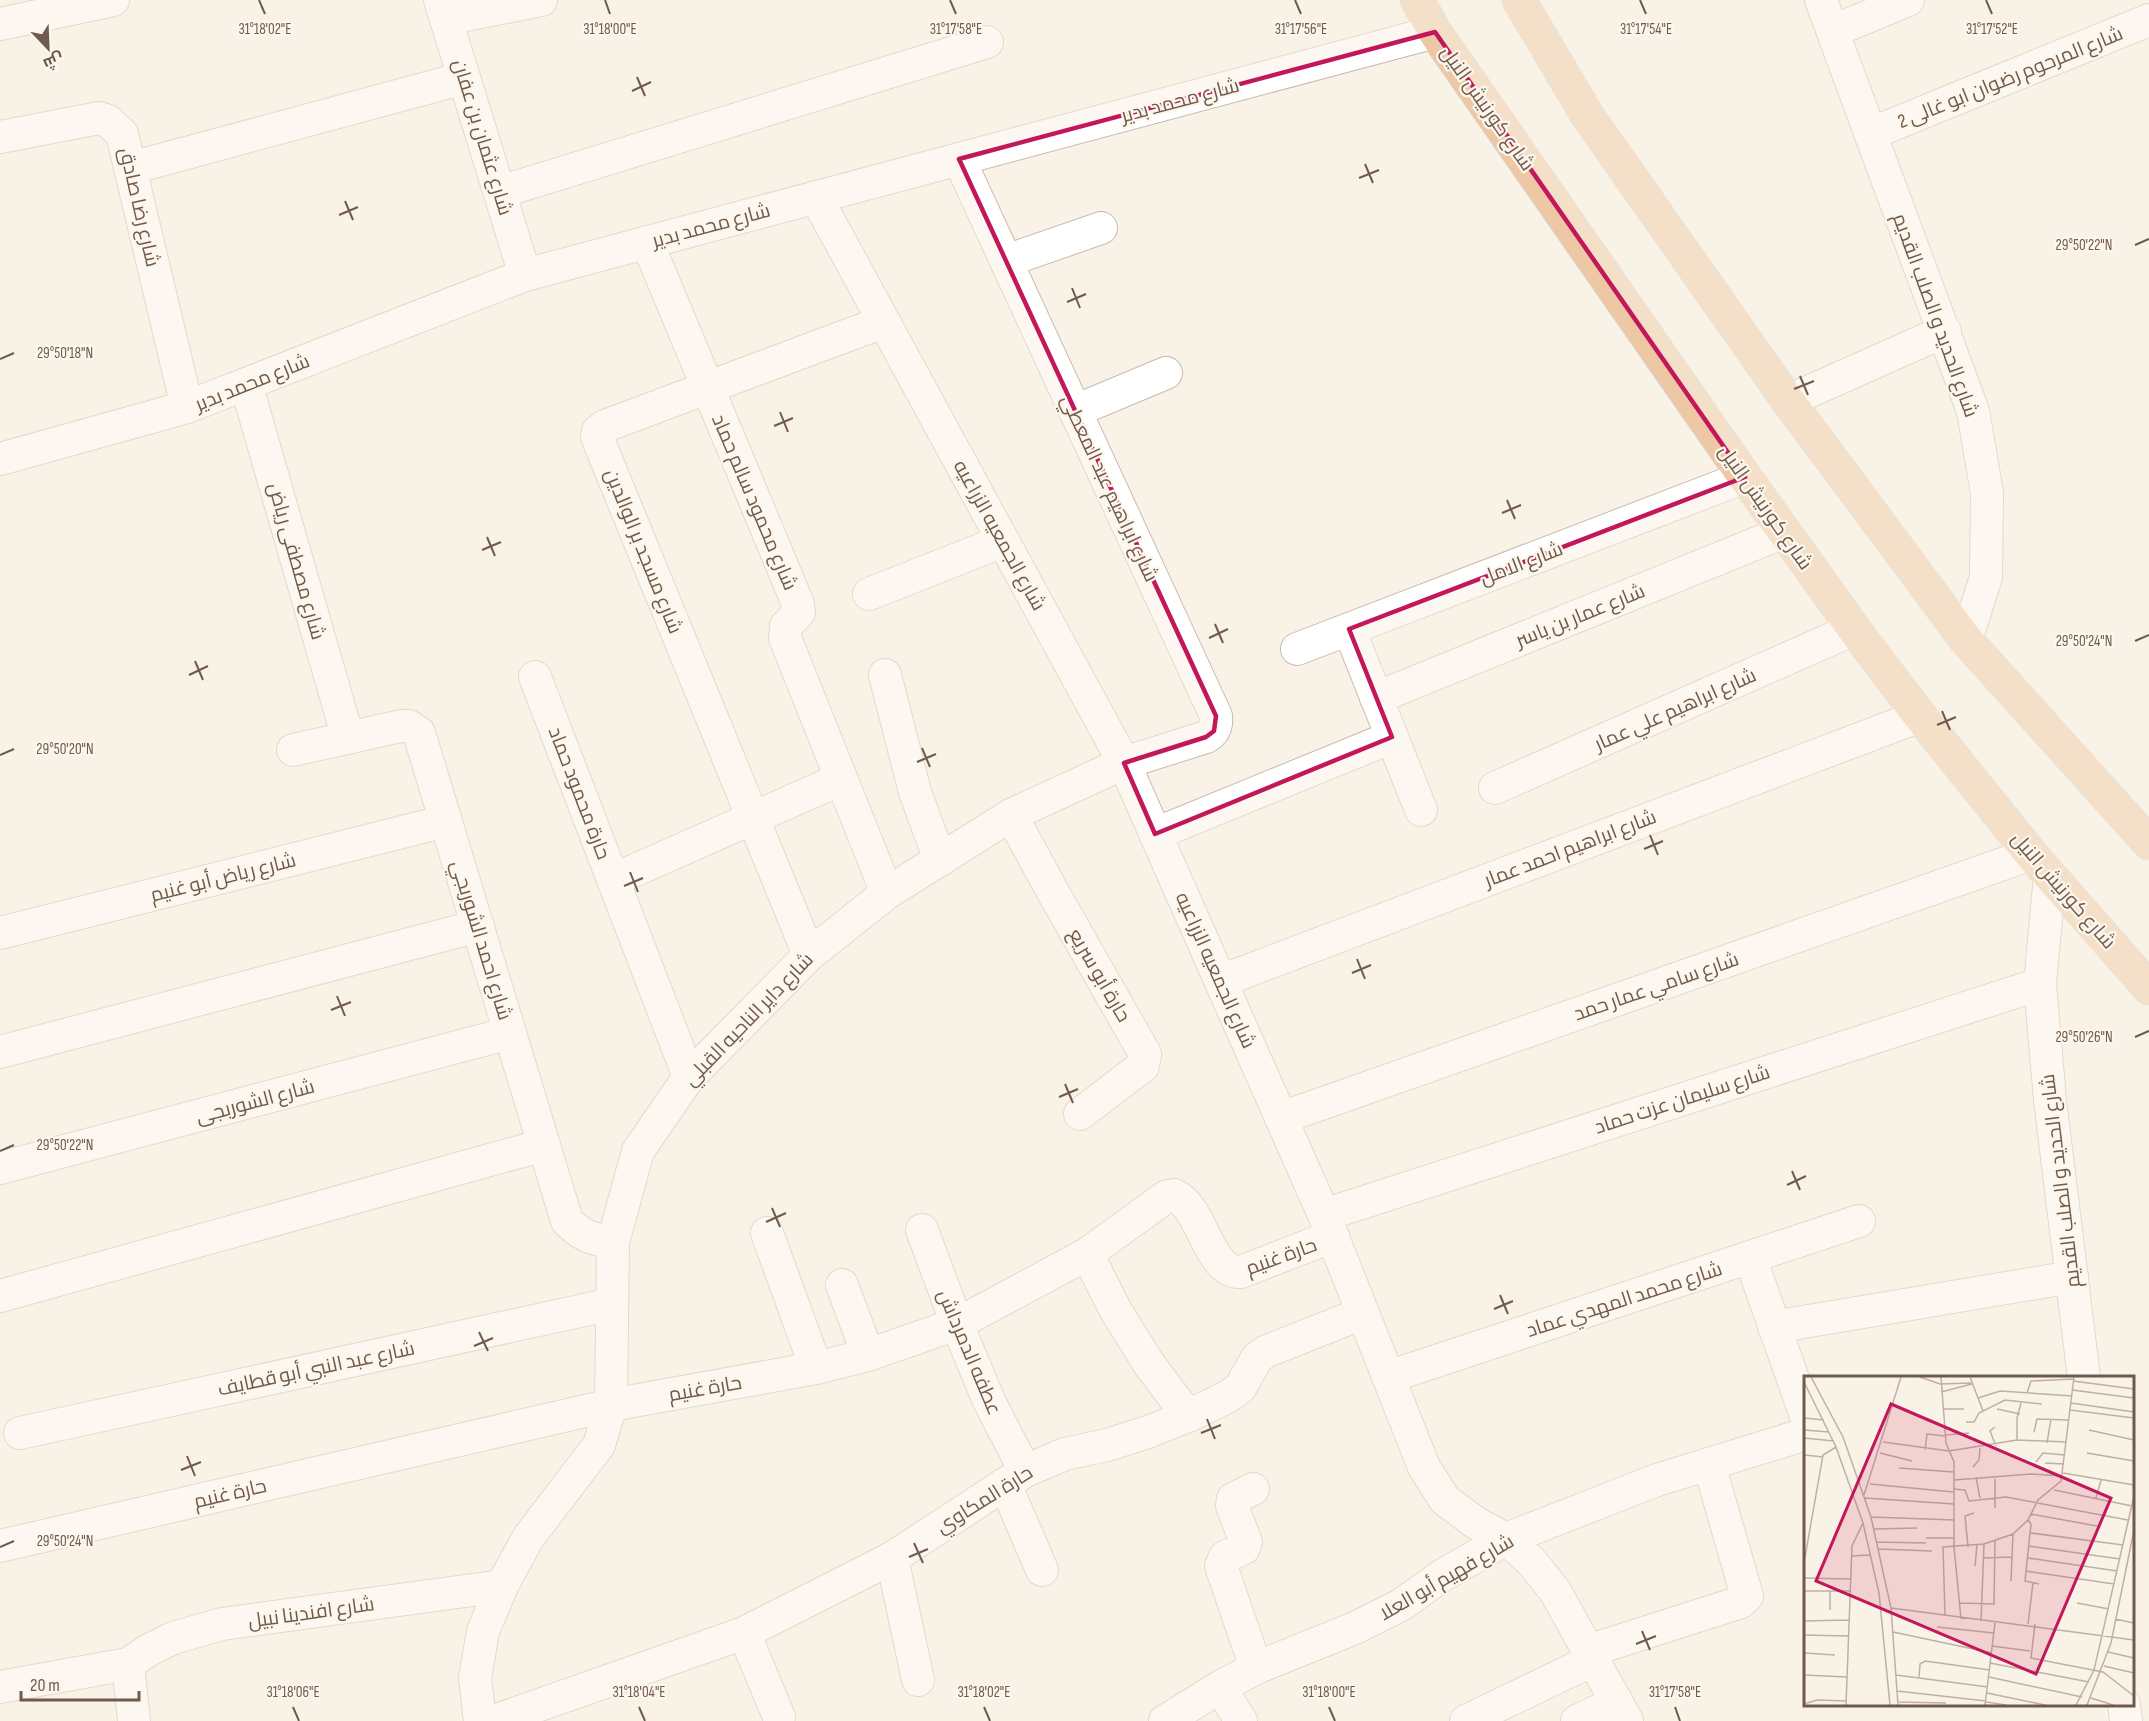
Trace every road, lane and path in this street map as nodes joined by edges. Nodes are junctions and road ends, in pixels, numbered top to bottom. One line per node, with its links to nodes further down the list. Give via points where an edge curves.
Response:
1 (113, 0): 9 (street)
2 (541, 0): 7 (street)
3 (1417, 0): 11 (highway, شارع كورنيش النيل)
4 (1519, 0): 29 (highway, via 1587,115)
5 (1821, 0): 10 (street, شارع الحديد و الصلب القديم)
6 (1908, 0): 10 (street)
7 (443, 9): 13 (street, شارع عثمان بن عفان)
8 (2149, 20): 14 (street, شارع المرحوم رضوان ابو غالى 2)
9 (0, 24)
10 (1833, 31): 14 (street, شارع الحديد و الصلب القديم)
11 (1435, 32): 16 (street, شارع محمد بدير); 33 (highway, شارع كورنيش النيل)
12 (987, 42): 18 (street)
13 (464, 78): 17 (street); 18 (street, شارع عثمان بن عفان)
14 (1870, 134): 25 (street, شارع الحديد و الصلب القديم)
15 (0, 137): 17 (street, شارع رضا صادق, via 99,118 122,134)
16 (959, 159): 19 (street, شارع محمد بدير); 22 (street, شارع ابراهيم عبد المعطي)
17 (131, 168): 30 (street, شارع رضا صادق)
18 (500, 192): 23 (street, شارع عثمان بن عفان)
19 (816, 197): 21 (street, شارع محمد بدير); 24 (street, شارع الجمعيه الزراعيه)
20 (1101, 228): 22 (street)
21 (647, 242): 23 (street, شارع محمد بدير); 28 (street, شارع محمود سالم حماد)
22 (1006, 261): 31 (street, شارع ابراهيم عبد المعطي)
23 (525, 275): 27 (street, شارع محمد بدير)
24 (883, 321): 28 (street, شارع مسجد بر الوالدين); 35 (street, شارع الجمعيه الزراعيه)
25 (1945, 331): 29 (street); 39 (street, شارع الحديد و الصلب القديم, via 1973,411 1987,493 1986,577)
26 (1166, 373): 31 (street)
27 (246, 384): 30 (street, شارع محمد بدير); 46 (street, شارع مصطفى رياض)
28 (708, 388): 49 (street, شارع محمود سالم حماد, via 798,604 798,612 786,626 785,638); 53 (street, شارع مسجد بر الوالدين, via 600,428 597,437)
29 (1788, 401): 39 (highway)
30 (187, 407): 32 (street, شارع محمد بدير)
31 (1075, 411): 48 (street, شارع ابراهيم عبد المعطي, via 1216,721 1214,731 1206,737)
32 (0, 459)
33 (1745, 477): 34 (highway, شارع كورنيش النيل); 37 (street, شارع الامل)
34 (1784, 532): 38 (highway, شارع كورنيش النيل); 43 (street, شارع عمار بن ياسر)
35 (1004, 542): 36 (street); 48 (street, شارع الجمعيه الزراعيه)
36 (869, 594)
37 (1349, 629): 40 (street, شارع الامل); 43 (street)
38 (1854, 629): 44 (highway, شارع كورنيش النيل); 50 (street, شارع ابراهيم علي عمار)
39 (1966, 640): 56 (highway)
40 (1297, 649)
41 (885, 675): 57 (street, via 915,792)
42 (535, 677): 59 (street, حارة محمود حماد)
43 (1376, 698): 45 (street)
44 (1920, 716): 58 (highway, شارع كورنيش النيل); 64 (street, شارع ابراهيم احمد عمار)
45 (1392, 737): 51 (street); 55 (street)
46 (348, 738): 47 (street, شارع احمد الشوربجي); 54 (street, شارع احمد الشوربجي, via 401,726 415,728)
47 (293, 750)
48 (1124, 763): 52 (street, شارع داير الناحيه القبلي); 55 (street, شارع الجمعيه الزراعيه)
49 (842, 779): 53 (street); 60 (street, شارع محمود سالم حماد)
50 (1495, 788)
51 (1421, 810)
52 (1011, 815): 57 (street, شارع داير الناحيه القبلي); 70 (street, حارة أبو سريع, via 1145,1054 1143,1066)
53 (753, 818): 59 (street); 63 (street, شارع مسجد بر الوالدين)
54 (446, 821): 61 (street, شارع احمد الشوربجي); 62 (street, شارع رياض أبو غنيم)
55 (1155, 834): 64 (street, شارع الجمعيه الزراعيه)
56 (2149, 843)
57 (940, 860): 60 (street, شارع داير الناحيه القبلي)
58 (2040, 865): 65 (street, شارع الحديد و الصلب القديم); 66 (highway, شارع كورنيش النيل); 71 (street, شارع سامي عمار حمد)
59 (613, 880): 69 (street, حارة محمود حماد)
60 (887, 893): 63 (street, شارع داير الناحيه القبلي)
61 (478, 926): 67 (street, شارع احمد الشوربجي); 68 (street)
62 (0, 933)
63 (809, 955): 69 (street, شارع داير الناحيه القبلي)
64 (1221, 981): 71 (street, شارع الجمعيه الزراعيه)
65 (2040, 984): 75 (street, شارع سليمان عزت حماد); 81 (street, شارع الحديد و الصلب القديم)
66 (2149, 988)
67 (510, 1033): 72 (street, شارع احمد الشوربجي); 73 (street, شارع الشوربجى)
68 (0, 1052)
69 (689, 1077): 78 (street, شارع داير الناحيه القبلي, via 638,1151)
70 (1080, 1114)
71 (1281, 1118): 75 (street, شارع الجمعيه الزراعيه)
72 (544, 1145): 78 (street, شارع احمد الشوربجي, via 567,1221 594,1240); 83 (street)
73 (0, 1168)
74 (1859, 1221): 80 (street, شارع محمد المهدي عماد)
75 (1329, 1226): 79 (street, حارة غنيم, via 1241,1272 1228,1271 1187,1203 1174,1195 1161,1200); 85 (street, شارع الجمعيه الزراعيه)
76 (922, 1230): 86 (street, عطفه الدمرداش)
77 (767, 1233): 89 (street)
78 (613, 1242): 84 (street, شارع داير الناحيه القبلي)
79 (1087, 1254): 86 (street, حارة غنيم); 94 (street, via 1149,1364)
80 (1750, 1257): 87 (street); 91 (street, شارع محمد المهدي عماد)
81 (2072, 1277): 87 (street); 90 (street, شارع الحديد و الصلب القديم)
82 (842, 1285): 88 (street)
83 (0, 1296)
84 (612, 1304): 92 (street, شارع داير الناحيه القبلي); 95 (street, شارع عبد النبي أبو قطايف)
85 (1363, 1313): 91 (street, شارع الجمعيه الزراعيه); 94 (street, حارة المكاوي, via 1266,1352 1257,1358 1240,1388)
86 (957, 1324): 88 (street, حارة غنيم); 98 (street, عطفه الدمرداش)
87 (1774, 1327): 93 (street)
88 (868, 1355): 89 (street, حارة غنيم)
89 (816, 1368): 92 (street, حارة غنيم)
90 (2084, 1376)
91 (1389, 1377): 100 (street, شارع الجمعيه الزراعيه, via 1424,1467 1445,1500)
92 (611, 1405): 101 (street, حارة غنيم); 104 (street, شارع داير الناحيه القبلي, via 599,1445 528,1538)
93 (1804, 1410)
94 (1188, 1416): 98 (street, حارة المكاوي, via 1138,1436 1065,1454)
95 (20, 1433)
96 (1804, 1435): 97 (street, شارع فهيم أبو العلا)
97 (1709, 1464): 100 (street, شارع فهيم أبو العلا, via 1657,1480); 106 (street, via 1748,1596 1741,1602)
98 (1015, 1478): 102 (street, حارة المكاوي); 103 (street, عطفه الدمرداش)
99 (1253, 1489): 108 (street, via 1233,1498 1232,1506 1246,1542 1244,1548 1225,1557 1221,1566)
100 (1506, 1539): 106 (street, شارع الجمعيه الزراعيه, via 1532,1561 1555,1591); 108 (street, شارع فهيم أبو العلا, via 1443,1575 1401,1605)
101 (0, 1546)
102 (892, 1558): 105 (street, حارة المكاوي); 109 (street)
103 (1042, 1570)
104 (502, 1586): 107 (street, شارع افندينا نبيل, via 222,1624 173,1638); 116 (street, شارع داير الناحيه القبلي, via 483,1630 475,1678)
105 (744, 1633): 114 (street); 117 (street, حارة المكاوي)
106 (1591, 1656): 113 (street, شارع الجمعيه الزراعيه); 120 (street)
107 (128, 1664): 111 (street); 115 (street)
108 (1256, 1668): 110 (street, شارع فهيم أبو العلا)
109 (918, 1680)
110 (1220, 1687): 118 (street, شارع فهيم أبو العلا); 119 (street)
111 (0, 1688)
112 (2124, 1706): 122 (street)
113 (1622, 1711): 121 (street)
114 (779, 1717)
115 (134, 1721)
116 (480, 1721)
117 (494, 1721)
118 (1165, 1721)
119 (1241, 1721)
120 (1466, 1721)
121 (1577, 1721)
122 (2126, 1721)

